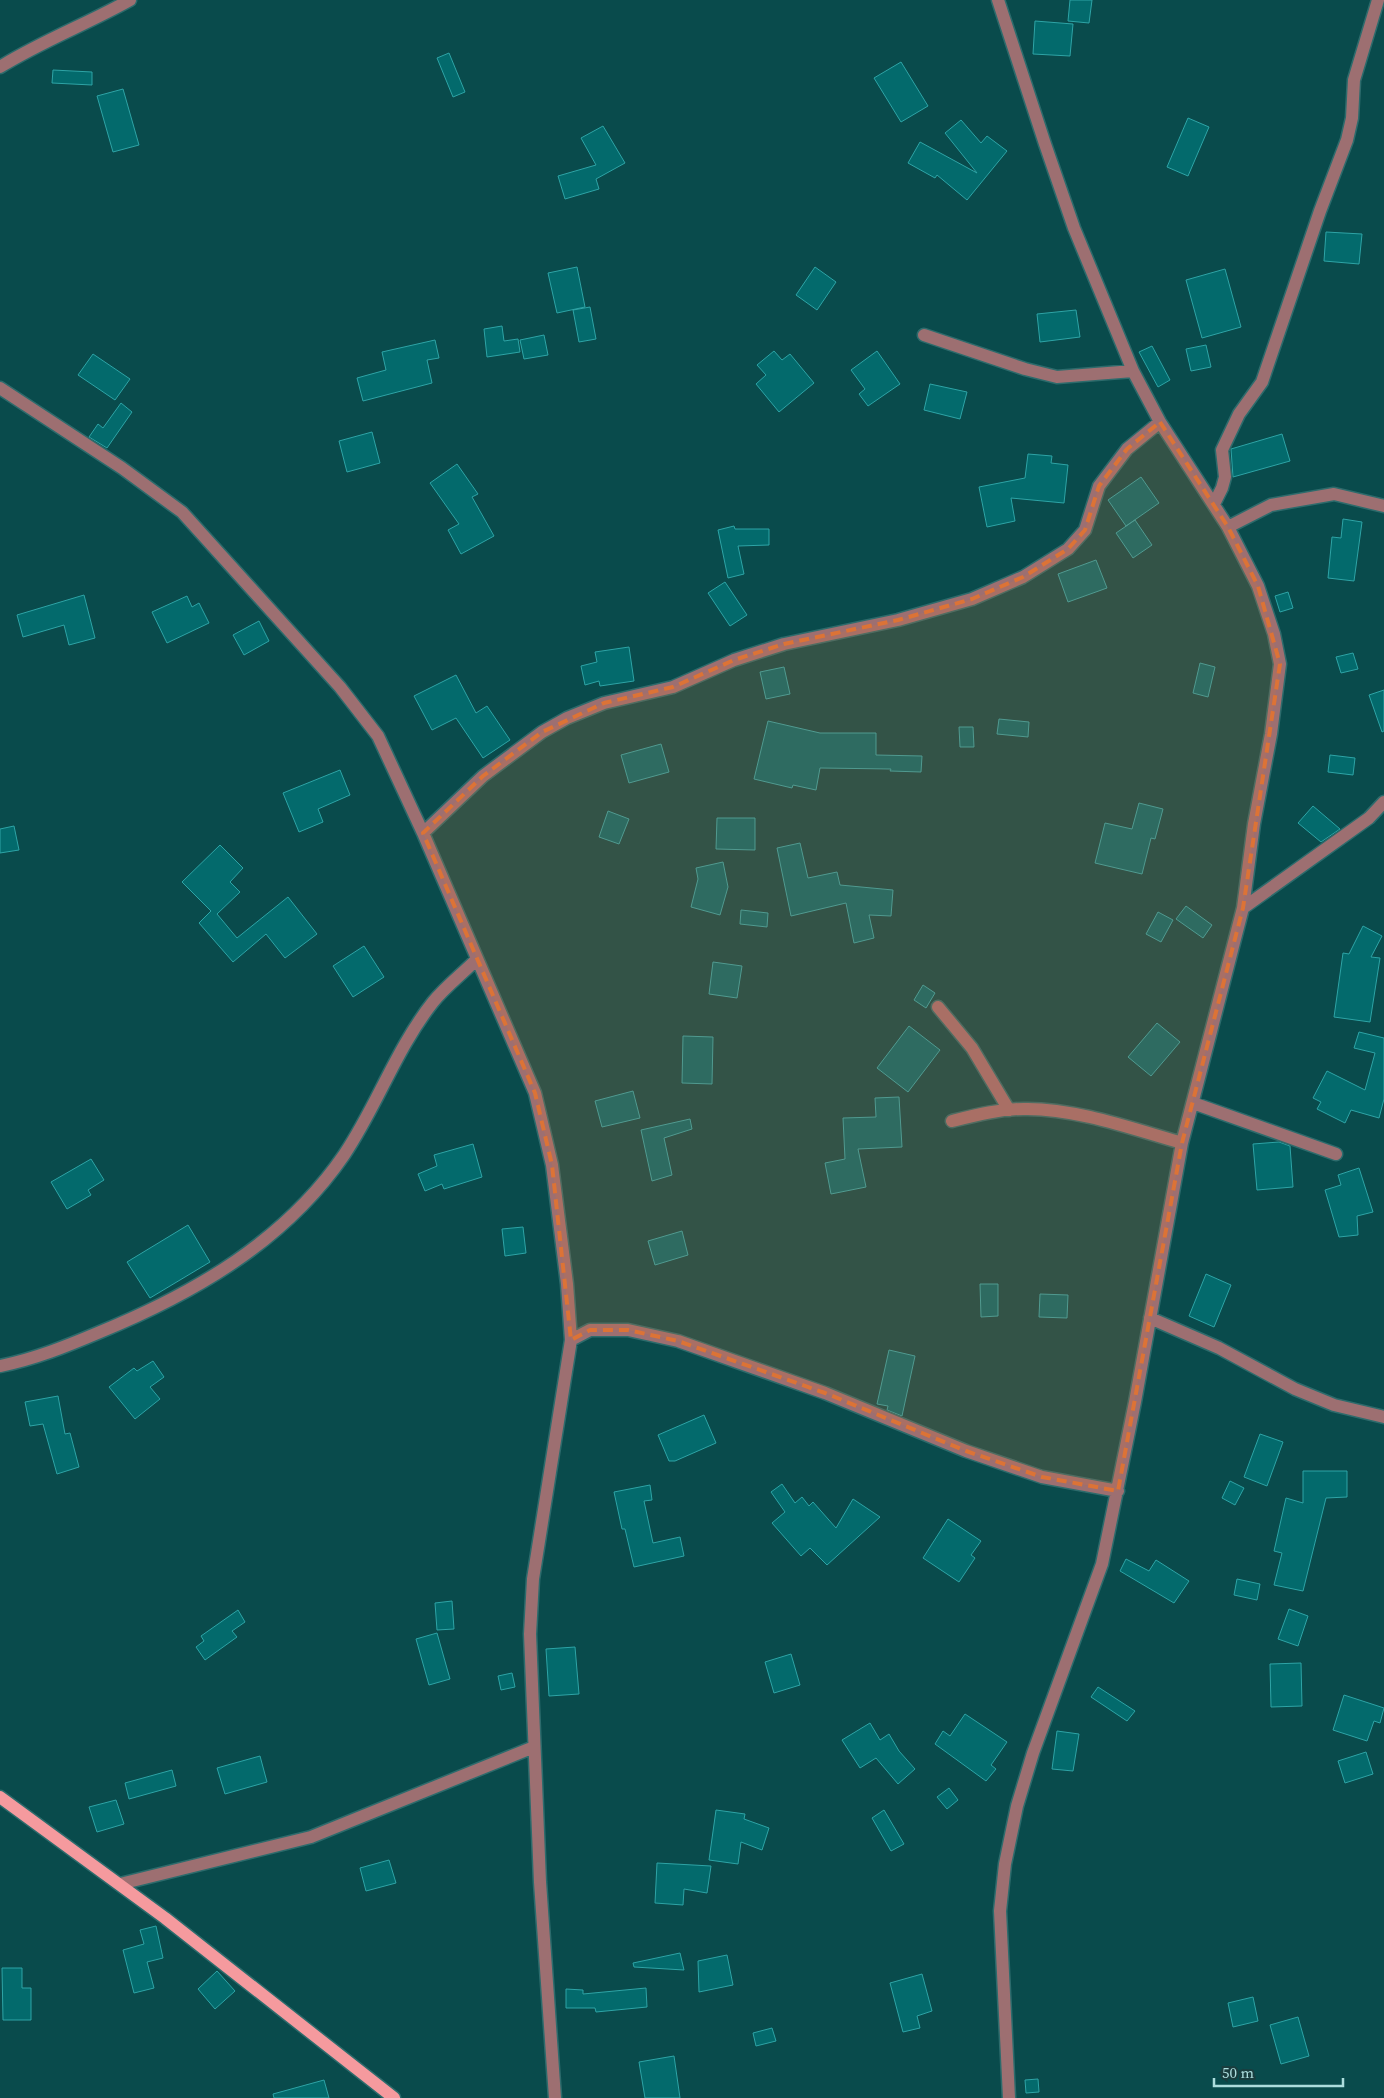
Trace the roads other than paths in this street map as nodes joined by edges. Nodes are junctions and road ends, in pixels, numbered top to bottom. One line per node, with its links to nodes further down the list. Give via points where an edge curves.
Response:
1 (130, 0): 4 (street, via 76,29 27,50)
2 (998, 0): 6 (street, via 1074,228)
3 (1378, 0): 9 (street, via 1354,80 1347,140 1262,382 1239,414 1222,450 1225,477)
4 (0, 67)
5 (924, 335): 6 (street, via 1057,377)
6 (1133, 371): 8 (street)
7 (0, 388): 13 (street, via 122,468 182,512 340,686 378,736)
8 (1160, 422): 9 (street); 13 (street, via 1127,449 1099,486 1085,530 1068,548 1023,577 972,599 898,620 784,644 734,660 673,687 604,703 567,718 542,732 483,776)
9 (1214, 504): 11 (street)
10 (1384, 506): 11 (street, via 1334,494 1271,505)
11 (1228, 527): 14 (street, via 1258,586 1280,664)
12 (1384, 802): 14 (street, via 1370,818)
13 (423, 832): 15 (street)
14 (1243, 908): 17 (street)
15 (476, 960): 23 (street, via 535,1092 552,1166 562,1234); 24 (street, via 434,1000 408,1037 360,1130 342,1157 280,1229 192,1289 134,1318 57,1350)
16 (938, 1007): 18 (street, via 972,1048)
17 (1193, 1103): 20 (street); 21 (street)
18 (1009, 1110): 19 (street); 20 (street, via 1025,1108 1067,1114)
19 (952, 1121)
20 (1182, 1143): 22 (street)
21 (1336, 1154)
22 (1150, 1318): 25 (street, via 1220,1348 1296,1389 1334,1404); 26 (street)
23 (571, 1340): 26 (street, via 590,1330 628,1330 678,1341 825,1394 974,1454 1042,1477); 27 (street, via 533,1579 530,1634)
24 (0, 1366)
25 (1384, 1417)
26 (1118, 1491): 32 (street, via 1102,1564 1033,1753 1017,1806 1005,1864 1000,1911)
27 (534, 1747): 29 (street, via 311,1837); 31 (street, via 545,1980)
28 (0, 1797): 29 (main road)
29 (120, 1884): 30 (main road)
30 (394, 2098)
31 (555, 2098)
32 (1009, 2098)

